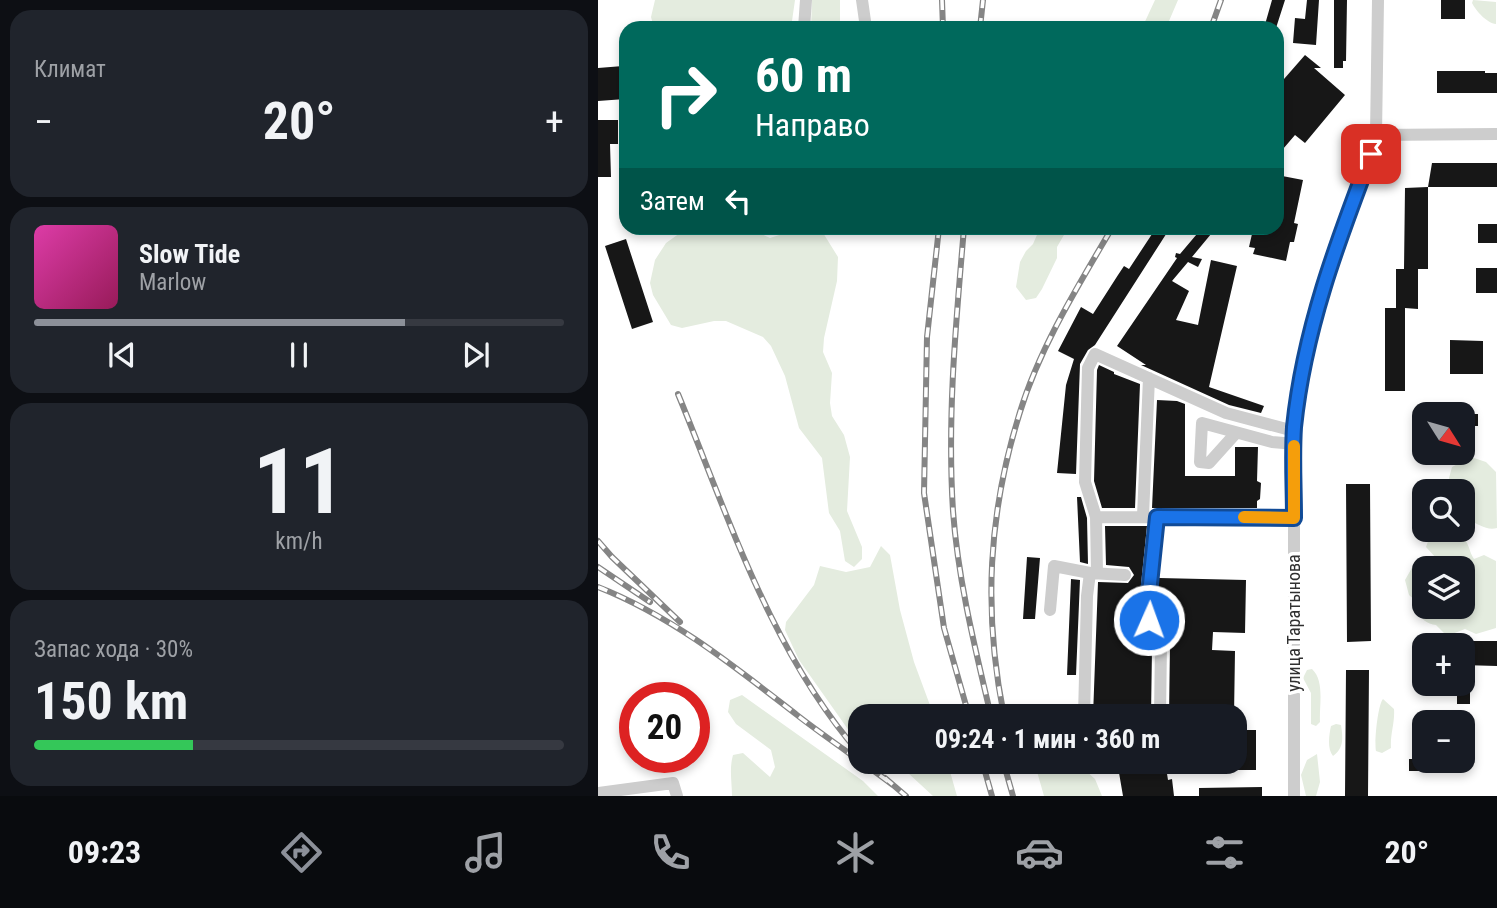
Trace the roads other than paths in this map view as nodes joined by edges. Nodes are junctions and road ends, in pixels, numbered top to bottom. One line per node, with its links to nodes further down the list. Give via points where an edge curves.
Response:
1 (806, 0): 4 (street)
2 (862, 0): 5 (street)
3 (1378, 0): 7 (street, улица Таратынова)
4 (804, 21)
5 (865, 21)
6 (1496, 134): 7 (street)
7 (1376, 135): 10 (street, улица Таратынова, via 1317,305)
8 (1149, 378): 10 (street); 11 (street, via 1096,354 1088,368 1085,482); 12 (street)
9 (1236, 433): 10 (street)
10 (1294, 438): 13 (street, улица Таратынова)
11 (1096, 517): 12 (street); 14 (street)
12 (1150, 517): 13 (street); 18 (street, via 1148,603 1150,638 1161,644)
13 (1294, 518): 21 (street, улица Таратынова)
14 (1094, 573): 15 (street); 16 (street, via 1054,566); 17 (street, via 1087,596)
15 (1125, 575)
16 (1050, 610)
17 (1084, 704)
18 (1160, 704)
19 (598, 793): 20 (street, via 673,783)
20 (677, 796)
21 (1294, 796)

